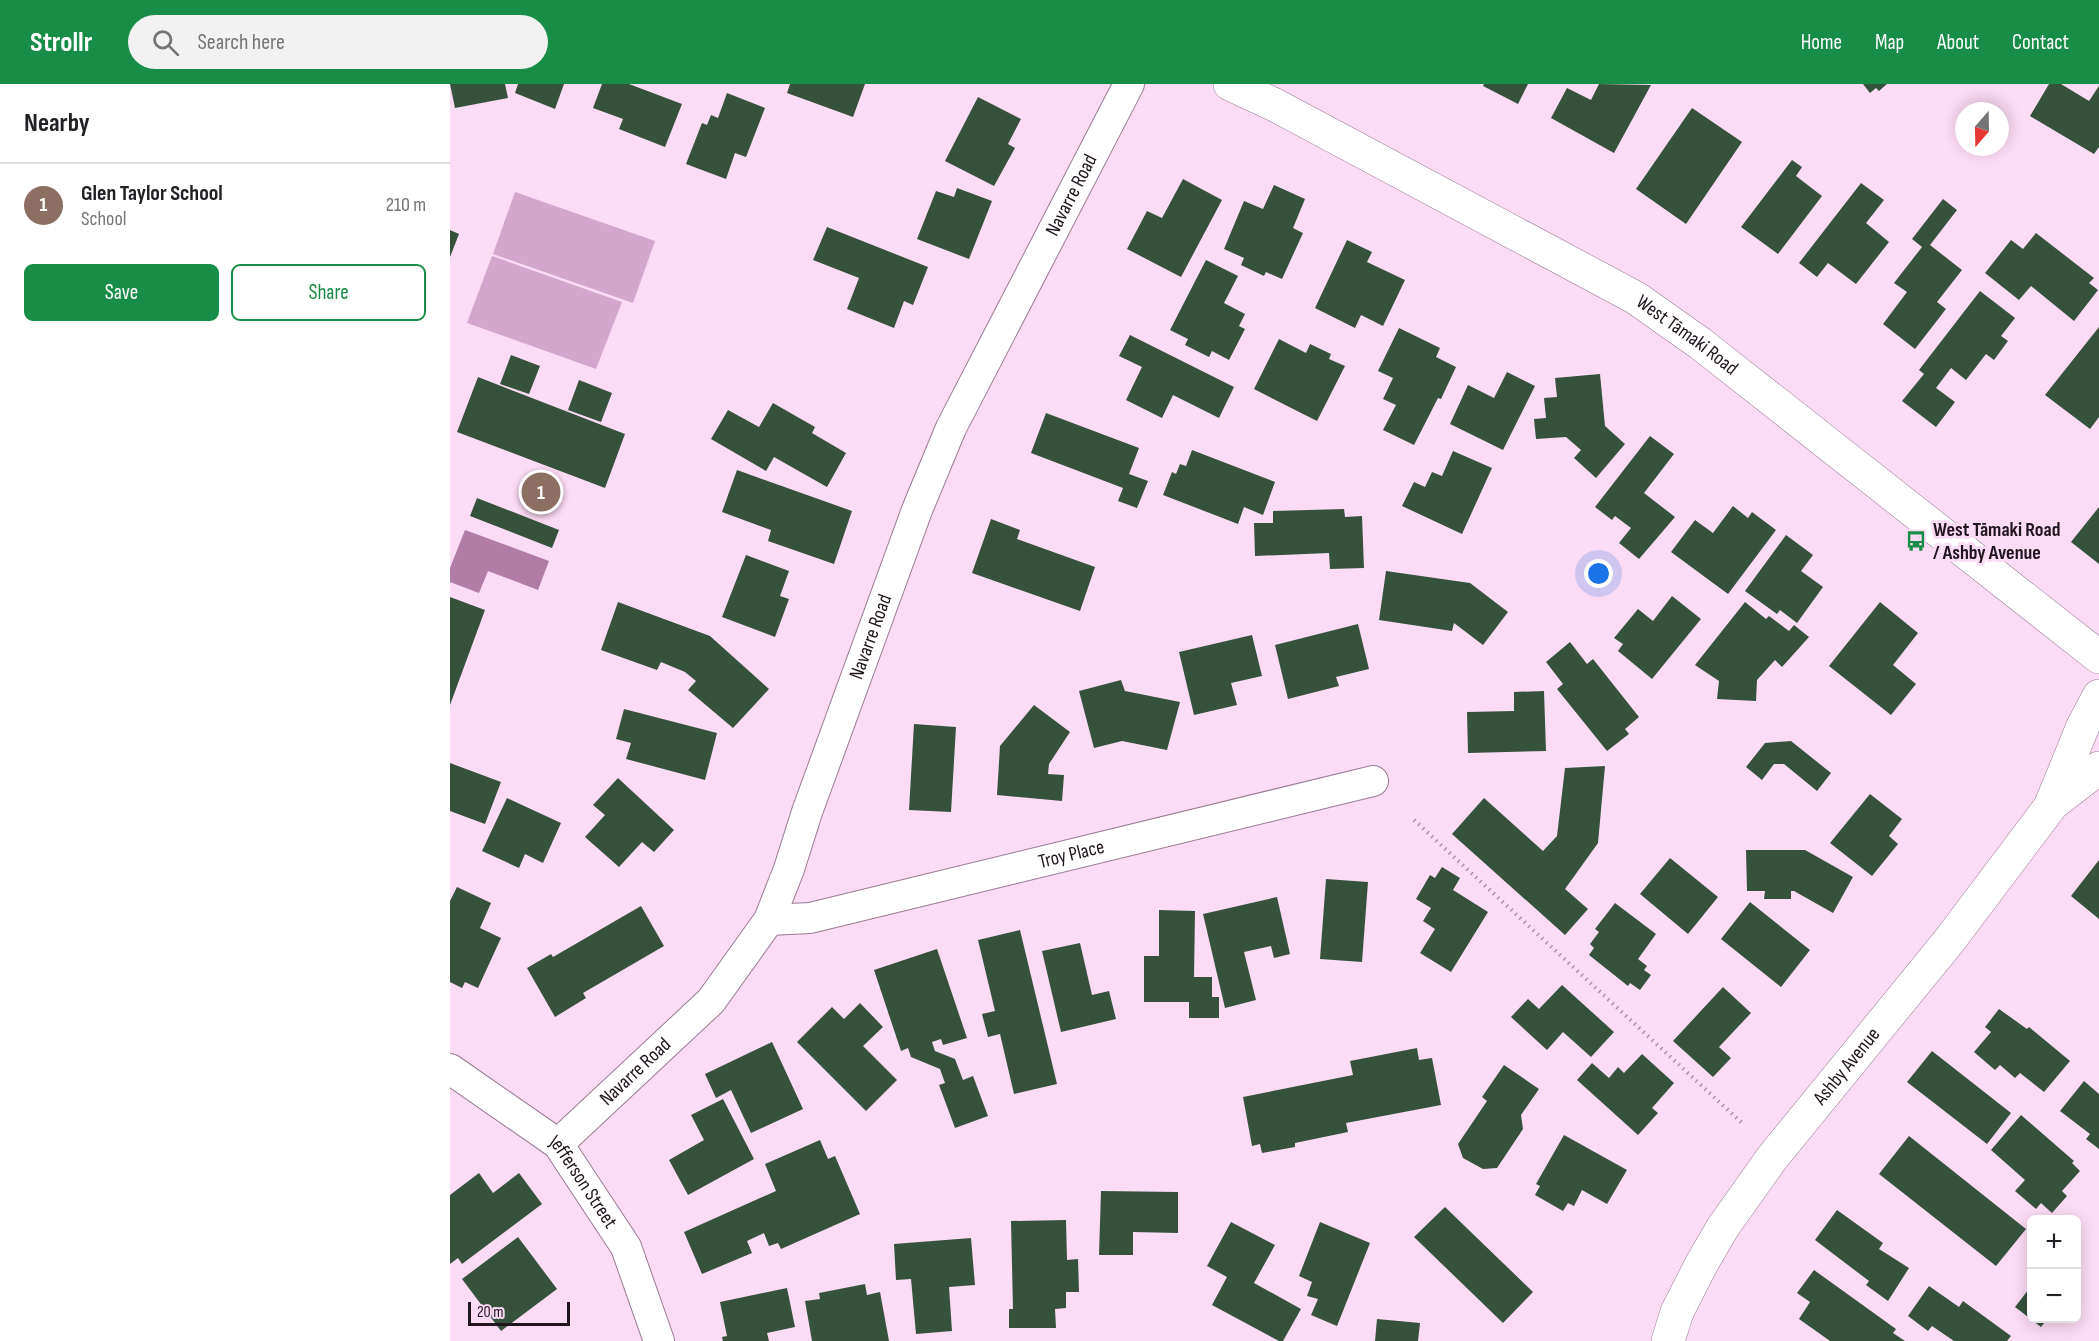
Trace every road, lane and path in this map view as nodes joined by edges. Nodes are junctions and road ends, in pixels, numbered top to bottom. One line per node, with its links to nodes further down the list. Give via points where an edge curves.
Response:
1 (1130, 84): 9 (street, Navarre Road, via 951,428 912,521)
2 (1230, 84): 3 (main road, West Tāmaki Road, via 1635,298 1701,344)
3 (2099, 657)
4 (2099, 696): 7 (main road, Ashby Avenue)
5 (2099, 768): 7 (main road, Ashby Avenue)
6 (1373, 781): 9 (street, Troy Place, via 810,918)
7 (2050, 807): 14 (main road, Ashby Avenue, via 1949,941 1772,1158 1702,1263 1677,1312)
8 (1414, 820): 11 (path)
9 (769, 920): 12 (street, Navarre Road, via 711,1001)
10 (450, 1069): 12 (street, Jefferson Street)
11 (1742, 1123)
12 (558, 1144): 13 (street, Jefferson Street, via 626,1247)
13 (659, 1341)
14 (1668, 1341)

